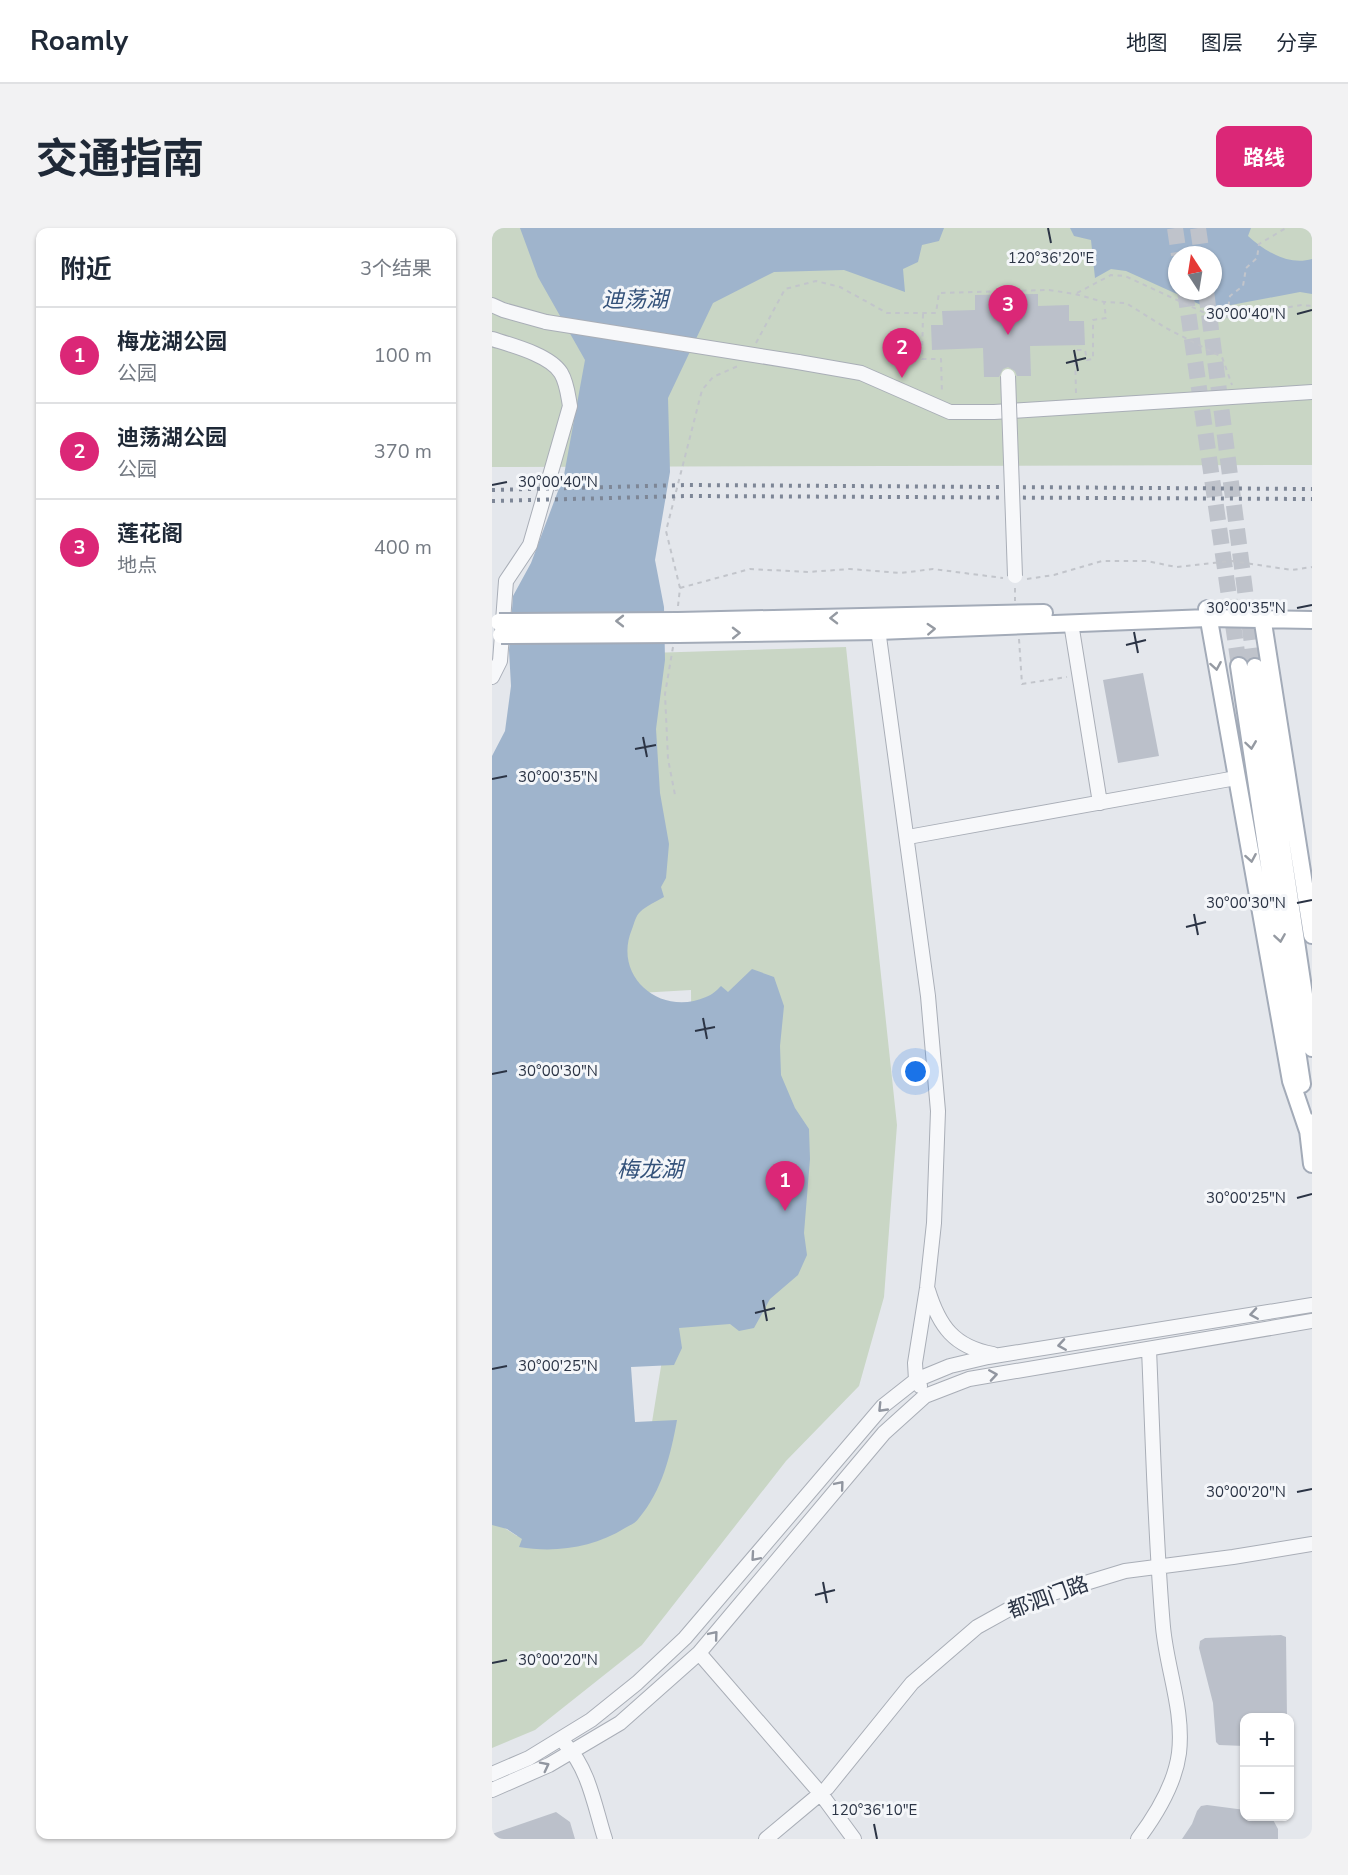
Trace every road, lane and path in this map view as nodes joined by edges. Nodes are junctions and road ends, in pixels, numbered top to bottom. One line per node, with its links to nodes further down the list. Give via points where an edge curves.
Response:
1 (1286, 228): 7 (path, via 1259,244 1257,258 1246,268 1243,286 1230,296)
2 (1075, 294): 3 (path); 6 (path, via 1049,290 939,293 936,313); 7 (path, via 1111,275 1125,276 1203,312)
3 (1104, 302): 13 (path, via 1126,303 1222,357); 14 (path, via 1106,318 1093,320 1093,359 1087,360 1085,350 1075,350)
4 (492, 305): 15 (street, bridge, via 546,322 861,373)
5 (1312, 306): 7 (path)
6 (924, 314): 9 (path, via 887,313 840,287 816,281 785,288); 15 (path, via 922,359 942,359)
7 (1227, 317)
8 (492, 339): 28 (street, via 537,354 560,371 570,406 531,545 506,581 500,661)
9 (751, 352)
10 (746, 363): 18 (path, via 713,377 702,390 666,531)
11 (1008, 376): 17 (street, bridge)
12 (1312, 392): 13 (street)
13 (1236, 396): 14 (street)
14 (1077, 406): 15 (street, via 994,412)
15 (942, 409)
16 (1312, 567): 17 (path, via 1292,570 1232,561 1176,567 1147,561 1102,561 1054,575)
17 (1014, 578): 18 (path, via 933,569 901,573 750,569)
18 (680, 588): 25 (path)
19 (1312, 610): 21 (main road)
20 (1207, 613): 21 (main road); 23 (main road); 24 (main road); 30 (main road, one-way to 30)
21 (1262, 614): 22 (main road); 34 (main road)
22 (1312, 620)
23 (1071, 623): 24 (main road, one-way to 23); 27 (street)
24 (878, 625): 25 (main road); 33 (street)
25 (677, 627): 26 (main road, bridge); 31 (path, via 665,694 668,759)
26 (496, 628)
27 (1079, 675): 29 (path); 32 (street)
28 (492, 677)
29 (1022, 684)
30 (1236, 778): 32 (street); 36 (main road, one-way to 36, via 1291,1082)
31 (675, 795)
32 (1100, 803): 33 (street)
33 (908, 837): 38 (street, via 938,1111)
34 (1312, 935)
35 (1312, 1048): 36 (main road, one-way to 36, via 1247,667)
36 (1308, 1131): 37 (main road)
37 (1312, 1164)
38 (927, 1288): 42 (street, via 935,1312 958,1341 975,1350); 43 (street, via 915,1363)
39 (1312, 1305): 42 (street, one-way to 42)
40 (1312, 1321): 41 (street)
41 (1149, 1349): 44 (street, one-way to 41, via 969,1378); 46 (street)
42 (1001, 1355): 43 (street, via 951,1366)
43 (916, 1380): 44 (street); 48 (street, one-way to 48, via 883,1406 685,1638 637,1683)
44 (926, 1396): 47 (street, one-way to 44, via 884,1433)
45 (1312, 1544): 46 (street, 都泗门路)
46 (1157, 1567): 52 (street, 都泗门路, via 1125,1571 1020,1602 978,1627 912,1683); 56 (street, via 1163,1633 1180,1718 1179,1755 1167,1791)
47 (699, 1653): 49 (street, via 620,1723); 52 (street)
48 (561, 1739): 49 (street); 50 (street)
49 (571, 1750): 51 (street, one-way to 49, via 549,1765); 53 (street, via 587,1780)
50 (492, 1774)
51 (492, 1790)
52 (821, 1794): 54 (street, 都泗门路); 55 (street)
53 (605, 1839)
54 (766, 1839)
55 (854, 1839)
56 (1138, 1839)

